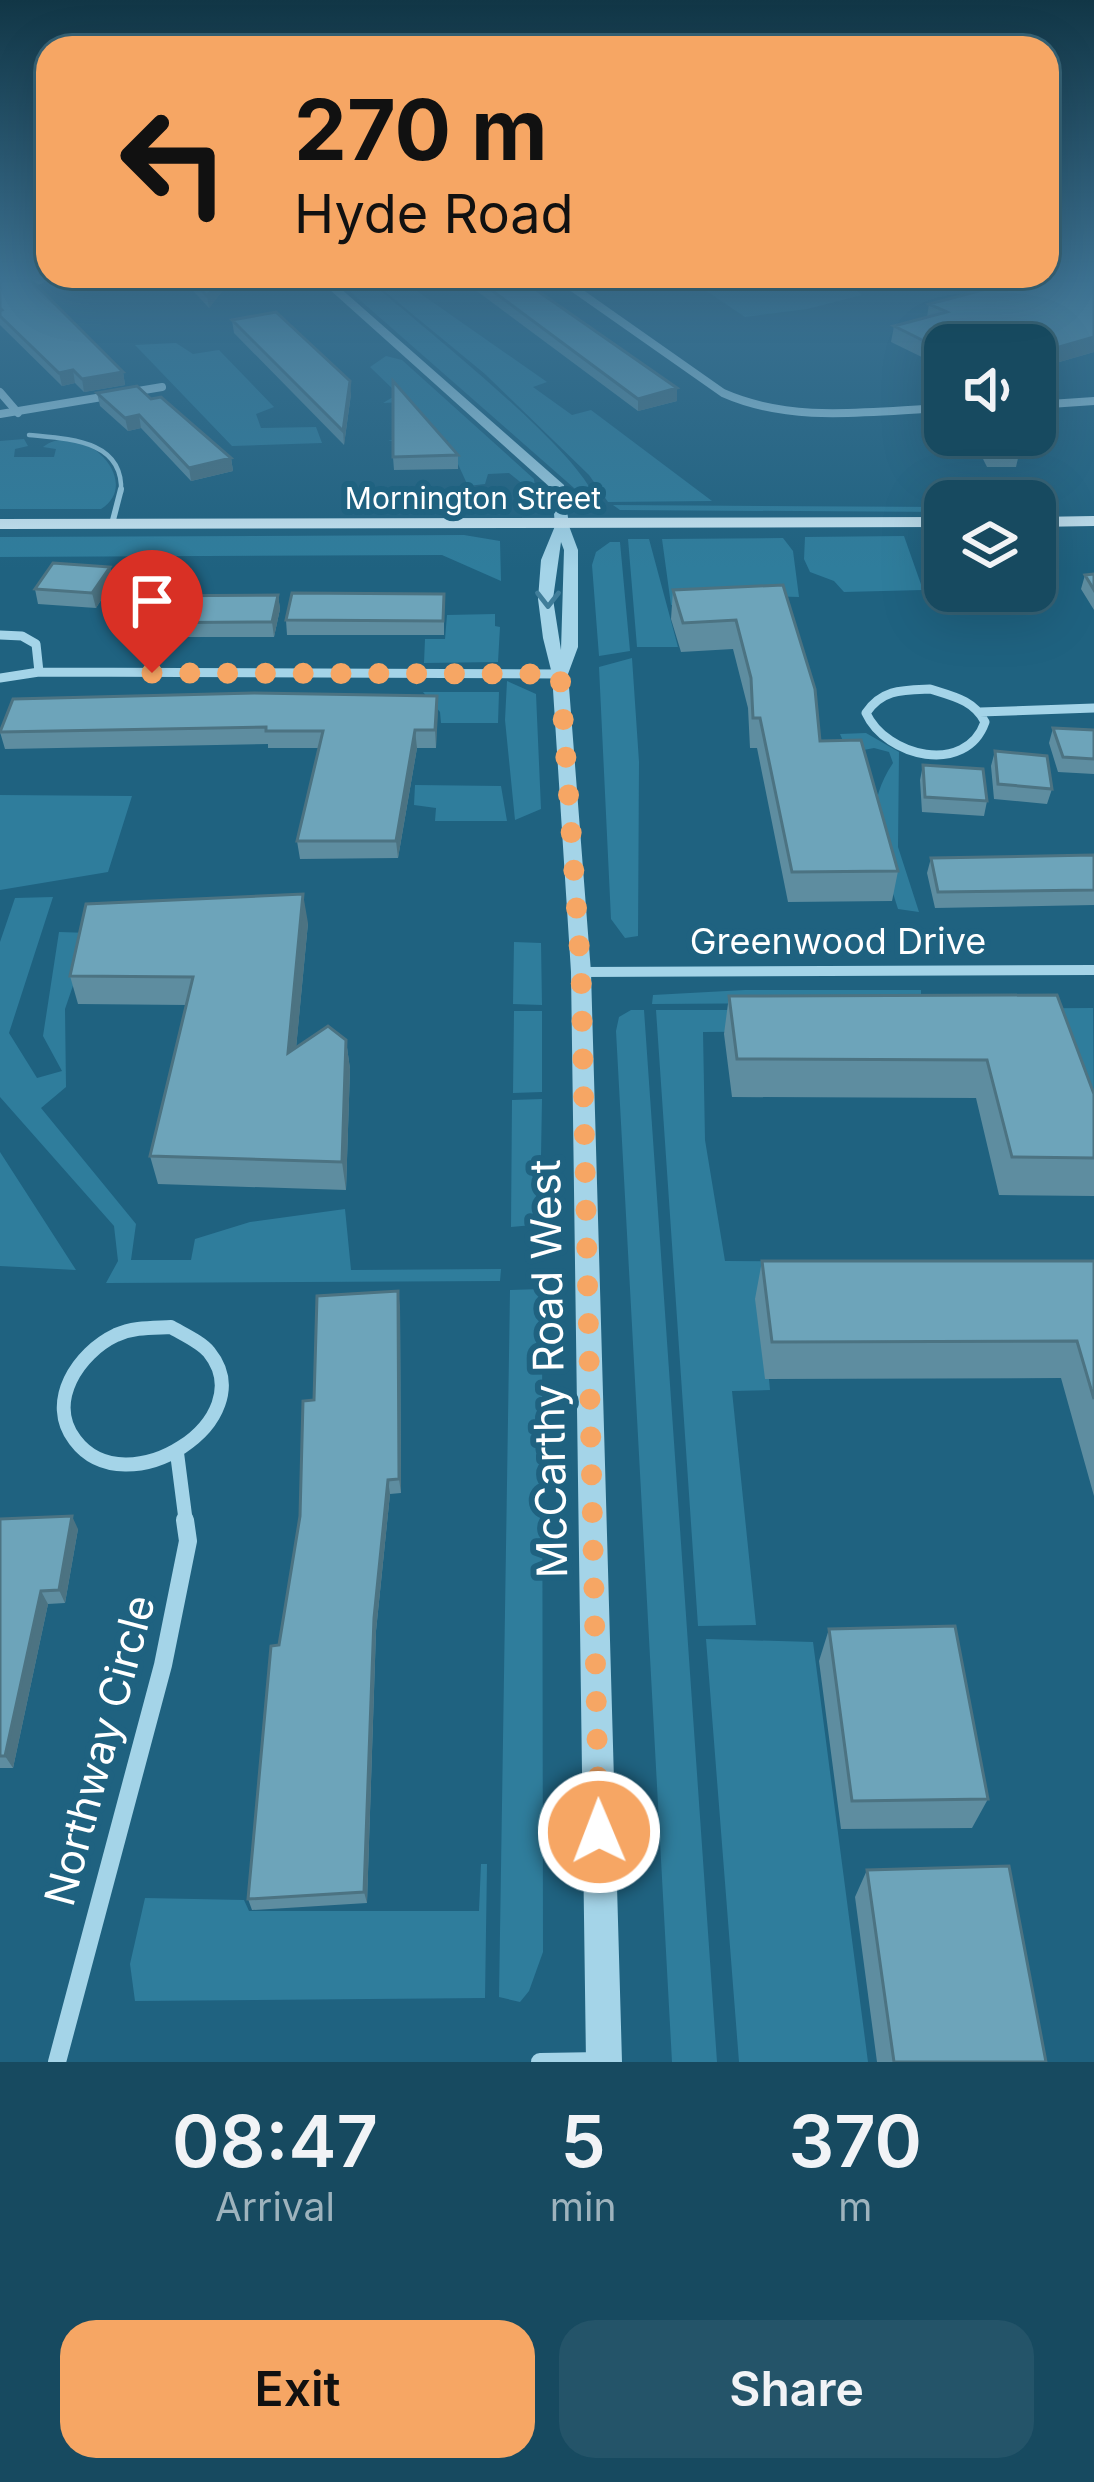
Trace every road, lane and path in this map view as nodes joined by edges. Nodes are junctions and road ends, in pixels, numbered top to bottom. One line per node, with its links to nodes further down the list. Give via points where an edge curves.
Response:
1 (436, 376): 16 (street, McCarthy Road West, via 549,474 559,488)
2 (699, 376): 7 (street, via 752,406)
3 (162, 387): 8 (street)
4 (0, 392): 8 (street)
5 (1094, 401): 6 (street)
6 (1056, 404)
7 (924, 408)
8 (18, 413): 9 (street)
9 (0, 414)
10 (29, 435): 15 (lane, via 90,440 110,452 124,497)
11 (1094, 521): 13 (main road)
12 (924, 522): 16 (main road, Mornington Street)
13 (1056, 522)
14 (0, 524): 15 (main road, Mornington Street)
15 (112, 524): 16 (main road, Mornington Street)
16 (562, 526): 19 (street, McCarthy Road West, via 571,550 570,647)
17 (0, 635): 18 (street, via 36,644)
18 (39, 672): 19 (street); 20 (street)
19 (560, 674): 24 (street, McCarthy Road West)
20 (0, 678)
21 (1094, 708): 22 (street)
22 (980, 712): 22 (street, via 950,693 910,688 875,699 866,712 888,742 934,754 980,740)
23 (1094, 970): 24 (street, Greenwood Drive)
24 (581, 972): 26 (street, McCarthy Road West)
25 (177, 1453): 25 (street, via 218,1412 218,1357 171,1327 134,1329 86,1356 62,1409 67,1432 83,1450 119,1465); 27 (street, Northway Circle, via 188,1541)
26 (604, 2061): 28 (street)
27 (57, 2062)
28 (540, 2062)

